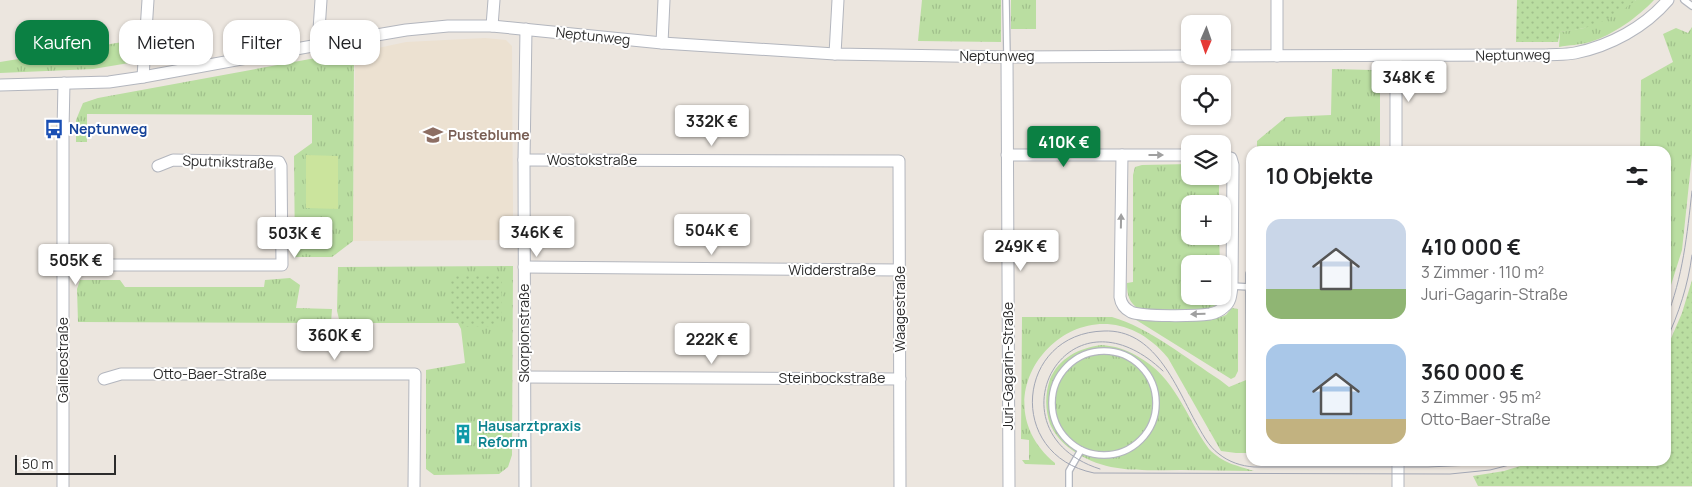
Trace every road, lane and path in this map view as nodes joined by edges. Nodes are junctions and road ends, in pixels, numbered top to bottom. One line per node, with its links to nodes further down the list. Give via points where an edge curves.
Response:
1 (148, 0): 23 (street)
2 (321, 0): 11 (street)
3 (494, 0): 12 (street)
4 (664, 0): 15 (street)
5 (838, 0): 17 (street)
6 (1006, 0): 22 (lane)
7 (1277, 0): 20 (street)
8 (1668, 0): 21 (street, Neptunweg, via 1648,19 1624,34 1574,53)
9 (1684, 0): 10 (lane)
10 (1692, 6)
11 (320, 20)
12 (492, 26): 13 (street, Neptunweg); 14 (street, Neptunweg, via 448,26)
13 (526, 29): 15 (street, Neptunweg); 31 (street, Skorpionstraße)
14 (380, 34)
15 (662, 43): 17 (street, Neptunweg)
16 (310, 46): 23 (street, Neptunweg)
17 (835, 54): 22 (street, Neptunweg)
18 (1181, 56): 22 (street, Neptunweg)
19 (1231, 56): 20 (street, Neptunweg)
20 (1277, 56): 21 (street, Neptunweg)
21 (1396, 56): 26 (street)
22 (1007, 57): 27 (street, Juri-Gagarin-Straße)
23 (144, 77): 24 (street, Neptunweg, via 96,84)
24 (64, 83): 25 (street, Neptunweg); 34 (street, Galileostraße)
25 (0, 85)
26 (1396, 146)
27 (1007, 154): 28 (street); 48 (street, Juri-Gagarin-Straße)
28 (1122, 155): 29 (street, one-way to 29); 37 (street, one-way to 28, via 1229,302 1213,313 1141,314 1131,312 1123,305 1120,293)
29 (1181, 155)
30 (1231, 158): 37 (street)
31 (524, 160): 32 (street, Wostokstraße); 35 (street, Skorpionstraße)
32 (899, 161): 36 (street, Waagestraße)
33 (158, 166): 34 (street, Sputnikstraße, via 173,160 279,162 282,265)
34 (63, 265): 44 (street, Galileostraße)
35 (524, 267): 36 (street, Widderstraße); 39 (street, Skorpionstraße)
36 (900, 270): 40 (street, Waagestraße)
37 (1232, 286): 38 (lane)
38 (1246, 287)
39 (524, 377): 40 (street, Steinbockstraße); 46 (street, Skorpionstraße)
40 (900, 378): 47 (street, Waagestraße)
41 (104, 379): 45 (street, Otto-Baer-Straße, via 121,374 415,374)
42 (1081, 450): 42 (lane, via 1104,456 1125,451 1142,439 1151,422 1156,406 1153,384 1141,366 1125,355 1106,351 1086,354 1068,364 1056,380 1051,399 1054,419 1064,436); 49 (lane, via 1069,471)
43 (1398, 466): 50 (street)
44 (63, 487)
45 (414, 487)
46 (525, 487)
47 (900, 487)
48 (1009, 487)
49 (1069, 487)
50 (1398, 487)

